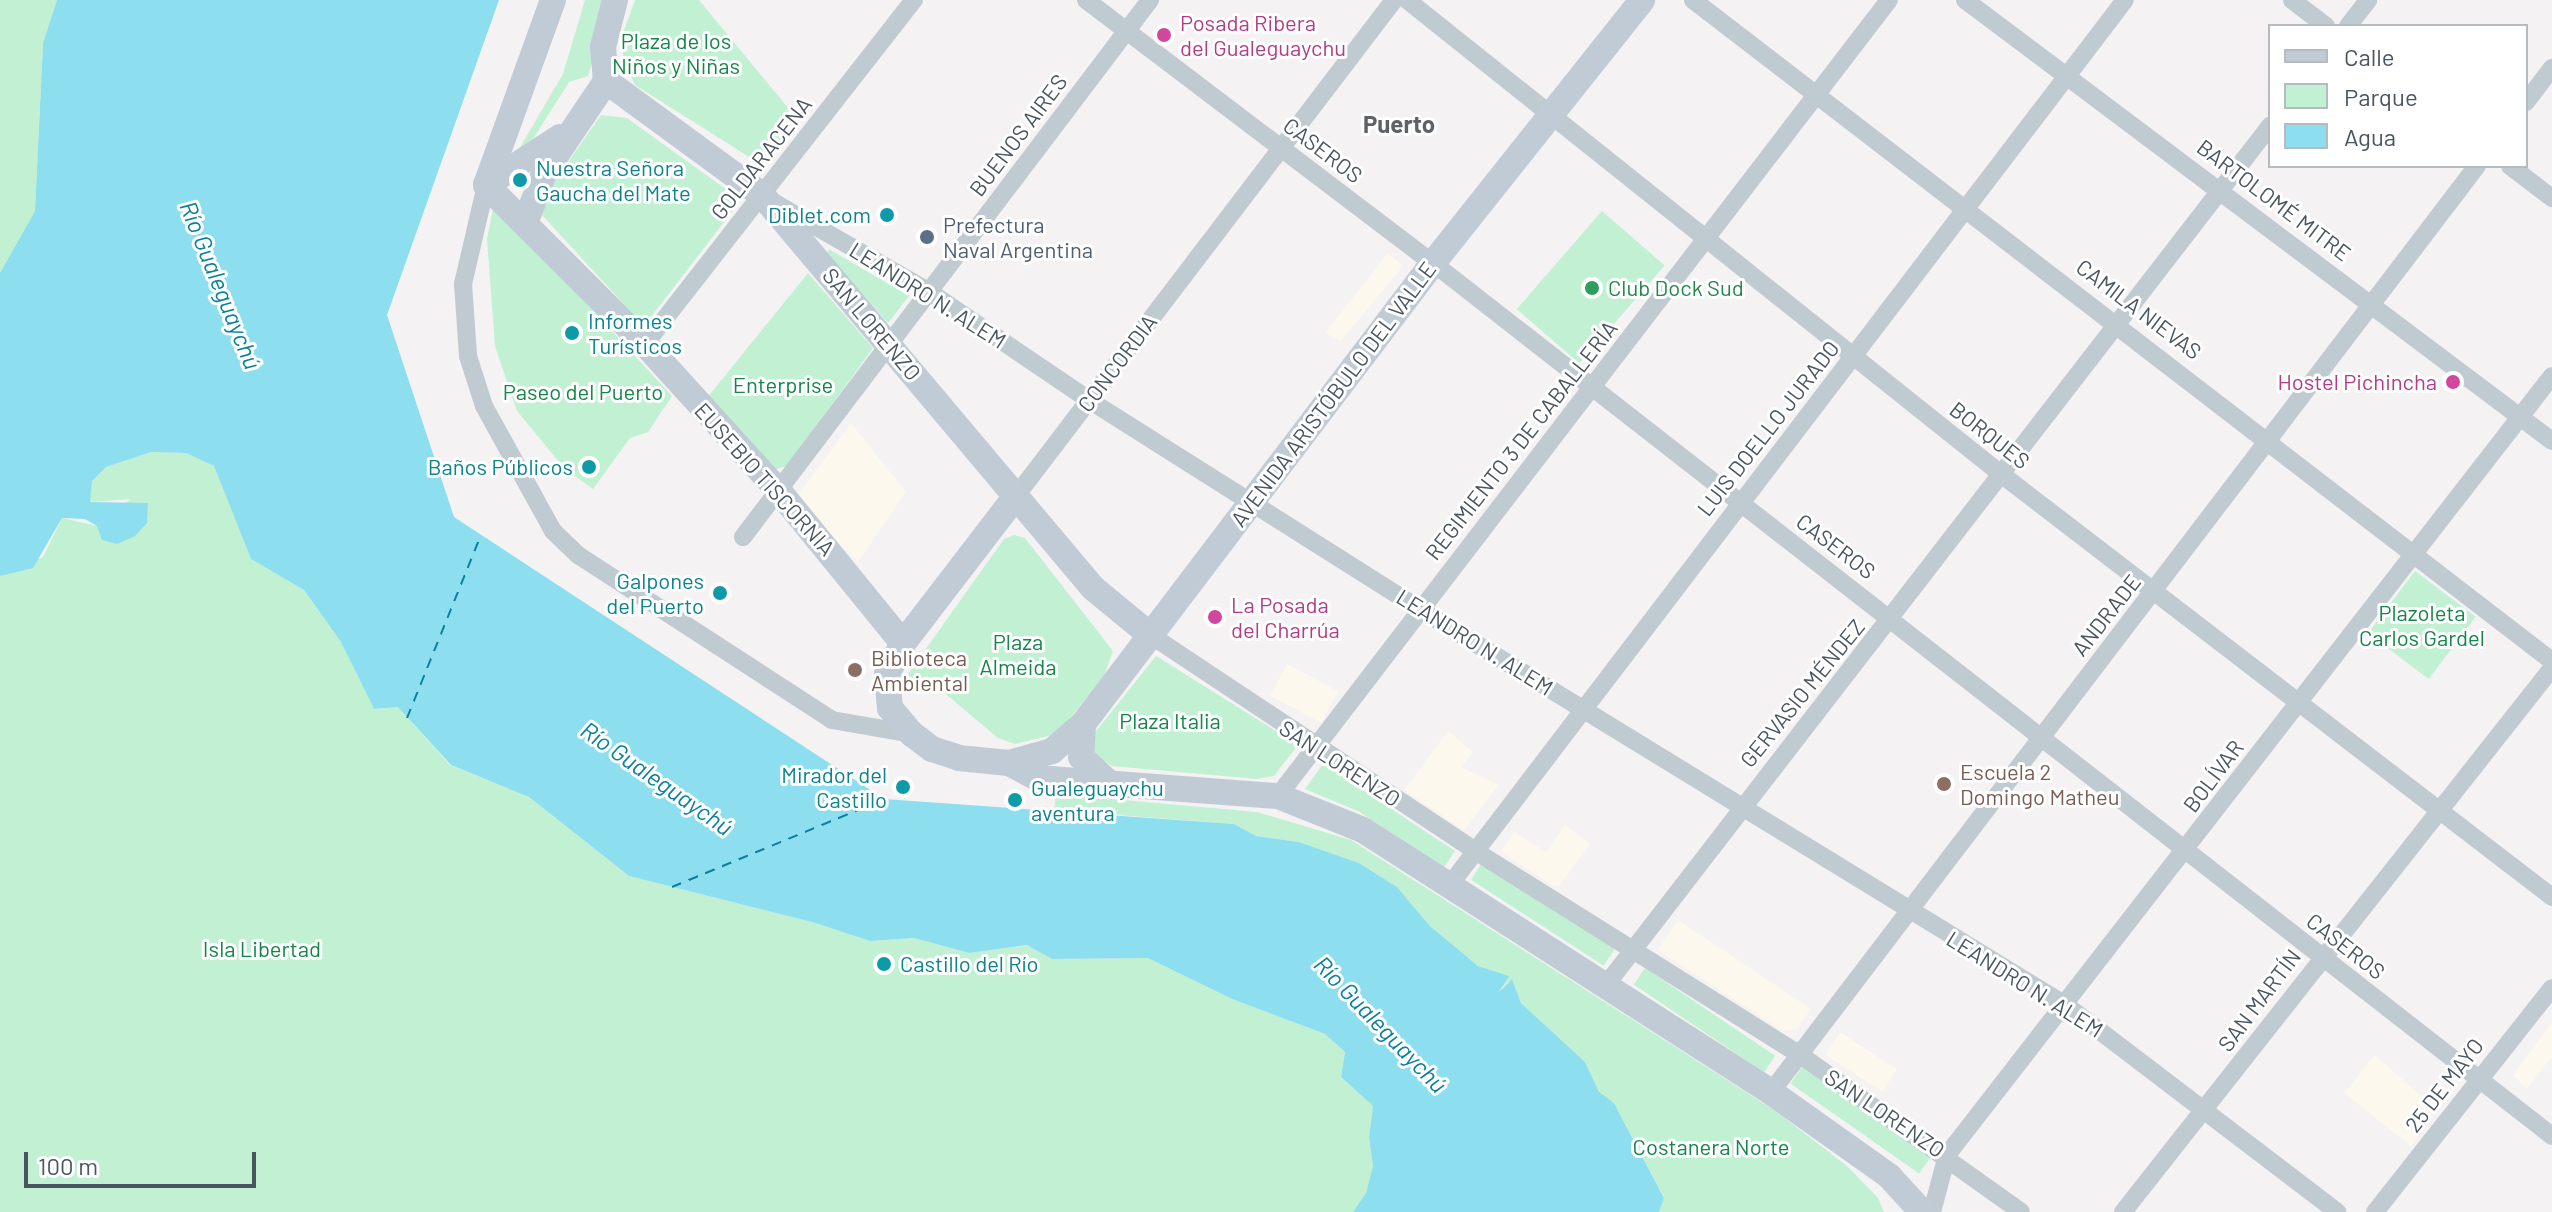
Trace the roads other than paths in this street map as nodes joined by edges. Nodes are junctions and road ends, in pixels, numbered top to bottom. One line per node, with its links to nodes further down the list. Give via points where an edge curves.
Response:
1 (553, 0): 29 (main road)
2 (615, 0): 20 (main road, via 603,47)
3 (914, 0): 31 (street, GOLDARACENA)
4 (1086, 0): 17 (street, CASEROS)
5 (1150, 0): 17 (street, BUENOS AIRES)
6 (1394, 0): 26 (street, CONCORDIA)
7 (1407, 0): 23 (street, BORQUES)
8 (1642, 0): 23 (main road, AVENIDA ARISTÓBULO DEL VALLE)
9 (1693, 0): 21 (street, CAMILA NIEVAS)
10 (1889, 0): 21 (street, REGIMIENTO 3 DE CABALLERÍA)
11 (1965, 0): 19 (street, BARTOLOMÉ MITRE)
12 (2125, 0): 19 (street, LUIS DOELLO JURADO)
13 (2292, 0): 15 (street)
14 (2368, 0): 16 (street)
15 (2323, 24)
16 (2350, 24)
17 (1127, 31): 26 (street, CASEROS); 37 (street, BUENOS AIRES)
18 (2552, 68): 22 (street)
19 (2067, 76): 30 (street, BARTOLOMÉ MITRE); 33 (street, LUIS DOELLO JURADO)
20 (606, 81): 24 (main road); 31 (main road, LEANDRO N. ALEM)
21 (1817, 94): 33 (street, CAMILA NIEVAS); 35 (street, REGIMIENTO 3 DE CABALLERÍA)
22 (2528, 99)
23 (1550, 117): 35 (street, BORQUES); 36 (main road, AVENIDA ARISTÓBULO DEL VALLE)
24 (573, 128): 29 (main road); 34 (main road, via 536,187)
25 (2268, 129): 30 (street, GERVASIO MÉNDEZ)
26 (1281, 148): 36 (street, CASEROS); 45 (street, CONCORDIA)
27 (2475, 168): 38 (street, ANDRADE)
28 (2513, 168): 32 (street)
29 (486, 185): 34 (main road, EUSEBIO TISCORNIA); 66 (street, via 463,284 468,356 491,420 553,531 578,555 832,720)
30 (2222, 189): 38 (street, BARTOLOMÉ MITRE); 39 (street, GERVASIO MÉNDEZ)
31 (763, 196): 37 (street, LEANDRO N. ALEM); 40 (main road, SAN LORENZO); 41 (street, GOLDARACENA)
32 (2552, 198)
33 (1966, 208): 39 (street, CAMILA NIEVAS); 42 (street, LUIS DOELLO JURADO)
34 (526, 221): 41 (main road, EUSEBIO TISCORNIA)
35 (1706, 241): 42 (street, BORQUES); 44 (street, REGIMIENTO 3 DE CABALLERÍA)
36 (1433, 263): 44 (street, CASEROS); 52 (main road, AVENIDA ARISTÓBULO DEL VALLE)
37 (928, 291): 40 (street, BUENOS AIRES); 45 (street, LEANDRO N. ALEM)
38 (2372, 304): 46 (street, BARTOLOMÉ MITRE); 47 (street, ANDRADE)
39 (2118, 323): 47 (street, CAMILA NIEVAS); 49 (street, GERVASIO MÉNDEZ)
40 (889, 343): 50 (street, BUENOS AIRES); 51 (main road, SAN LORENZO)
41 (645, 344): 50 (main road, EUSEBIO TISCORNIA)
42 (1853, 357): 49 (street, BORQUES); 53 (street, LUIS DOELLO JURADO)
43 (2552, 376): 46 (street, BOLÍVAR)
44 (1592, 388): 53 (street, CASEROS); 57 (street, REGIMIENTO 3 DE CABALLERÍA)
45 (1089, 400): 51 (street, CONCORDIA); 52 (street, LEANDRO N. ALEM)
46 (2519, 418): 48 (street, BARTOLOMÉ MITRE); 55 (street, BOLÍVAR)
47 (2269, 439): 55 (street, CAMILA NIEVAS); 56 (street, ANDRADE)
48 (2552, 441)
49 (2001, 474): 56 (street, BORQUES); 58 (street, GERVASIO MÉNDEZ)
50 (778, 490): 54 (street, BUENOS AIRES); 60 (main road, EUSEBIO TISCORNIA)
51 (1016, 496): 59 (main road, SAN LORENZO, via 1093,588); 60 (main road, CONCORDIA)
52 (1251, 500): 57 (street, LEANDRO N. ALEM); 59 (main road, AVENIDA ARISTÓBULO DEL VALLE)
53 (1740, 503): 58 (street, CASEROS); 64 (street, LUIS DOELLO JURADO)
54 (743, 537)
55 (2417, 552): 61 (street, CAMILA NIEVAS); 63 (street, BOLÍVAR)
56 (2154, 592): 63 (street, BORQUES); 67 (street, ANDRADE)
57 (1421, 610): 64 (street, LEANDRO N. ALEM); 68 (street, REGIMIENTO 3 DE CABALLERÍA)
58 (1892, 620): 67 (street, CASEROS); 72 (street, GERVASIO MÉNDEZ)
59 (1149, 634): 65 (main road, AVENIDA ARISTÓBULO DEL VALLE); 68 (street, SAN LORENZO)
60 (903, 643): 66 (main road, CONCORDIA, via 887,674 885,696)
61 (2552, 661)
62 (2552, 668): 73 (street, SAN MARTÍN)
63 (2299, 701): 73 (street, BORQUES); 75 (street, BOLÍVAR)
64 (1583, 708): 72 (street, LEANDRO N. ALEM); 74 (street, LUIS DOELLO JURADO)
65 (1083, 724): 69 (main road, AVENIDA ARISTÓBULO DEL VALLE, via 1052,751); 70 (main road, via 1081,757)
66 (912, 734): 69 (main road, via 932,749 959,758)
67 (2041, 738): 75 (street, CASEROS); 78 (street, ANDRADE)
68 (1315, 747): 71 (street, REGIMIENTO 3 DE CABALLERÍA); 74 (street, SAN LORENZO)
69 (1009, 763): 70 (main road, via 1037,778)
70 (1110, 784): 71 (main road)
71 (1278, 796): 76 (main road, via 1363,830)
72 (1742, 807): 78 (street, LEANDRO N. ALEM); 79 (street, GERVASIO MÉNDEZ)
73 (2442, 812): 77 (street, BORQUES); 80 (street, SAN MARTÍN)
74 (1475, 851): 76 (street, LUIS DOELLO JURADO); 79 (street, SAN LORENZO)
75 (2186, 851): 80 (street, CASEROS); 83 (street, BOLÍVAR)
76 (1449, 886): 81 (main road)
77 (2552, 897)
78 (1908, 912): 83 (street, LEANDRO N. ALEM); 84 (street, ANDRADE)
79 (1633, 949): 81 (street, GERVASIO MÉNDEZ); 84 (street, SAN LORENZO)
80 (2322, 957): 85 (street, CASEROS); 87 (street, SAN MARTÍN)
81 (1606, 985): 86 (main road)
82 (2552, 988): 85 (street, 25 DE MAYO)
83 (2067, 1006): 87 (street, LEANDRO N. ALEM); 89 (street, BOLÍVAR)
84 (1799, 1054): 86 (street, ANDRADE); 89 (street, SAN LORENZO)
85 (2478, 1079): 88 (street, CASEROS); 95 (street, 25 DE MAYO)
86 (1771, 1092): 90 (main road, via 1889,1176)
87 (2207, 1108): 93 (street, SAN MARTÍN); 94 (street, LEANDRO N. ALEM)
88 (2552, 1136)
89 (1947, 1155): 91 (street, BOLÍVAR); 92 (street, SAN LORENZO)
90 (1922, 1212)
91 (1932, 1212)
92 (2021, 1212)
93 (2123, 1212)
94 (2337, 1212)
95 (2375, 1212)

